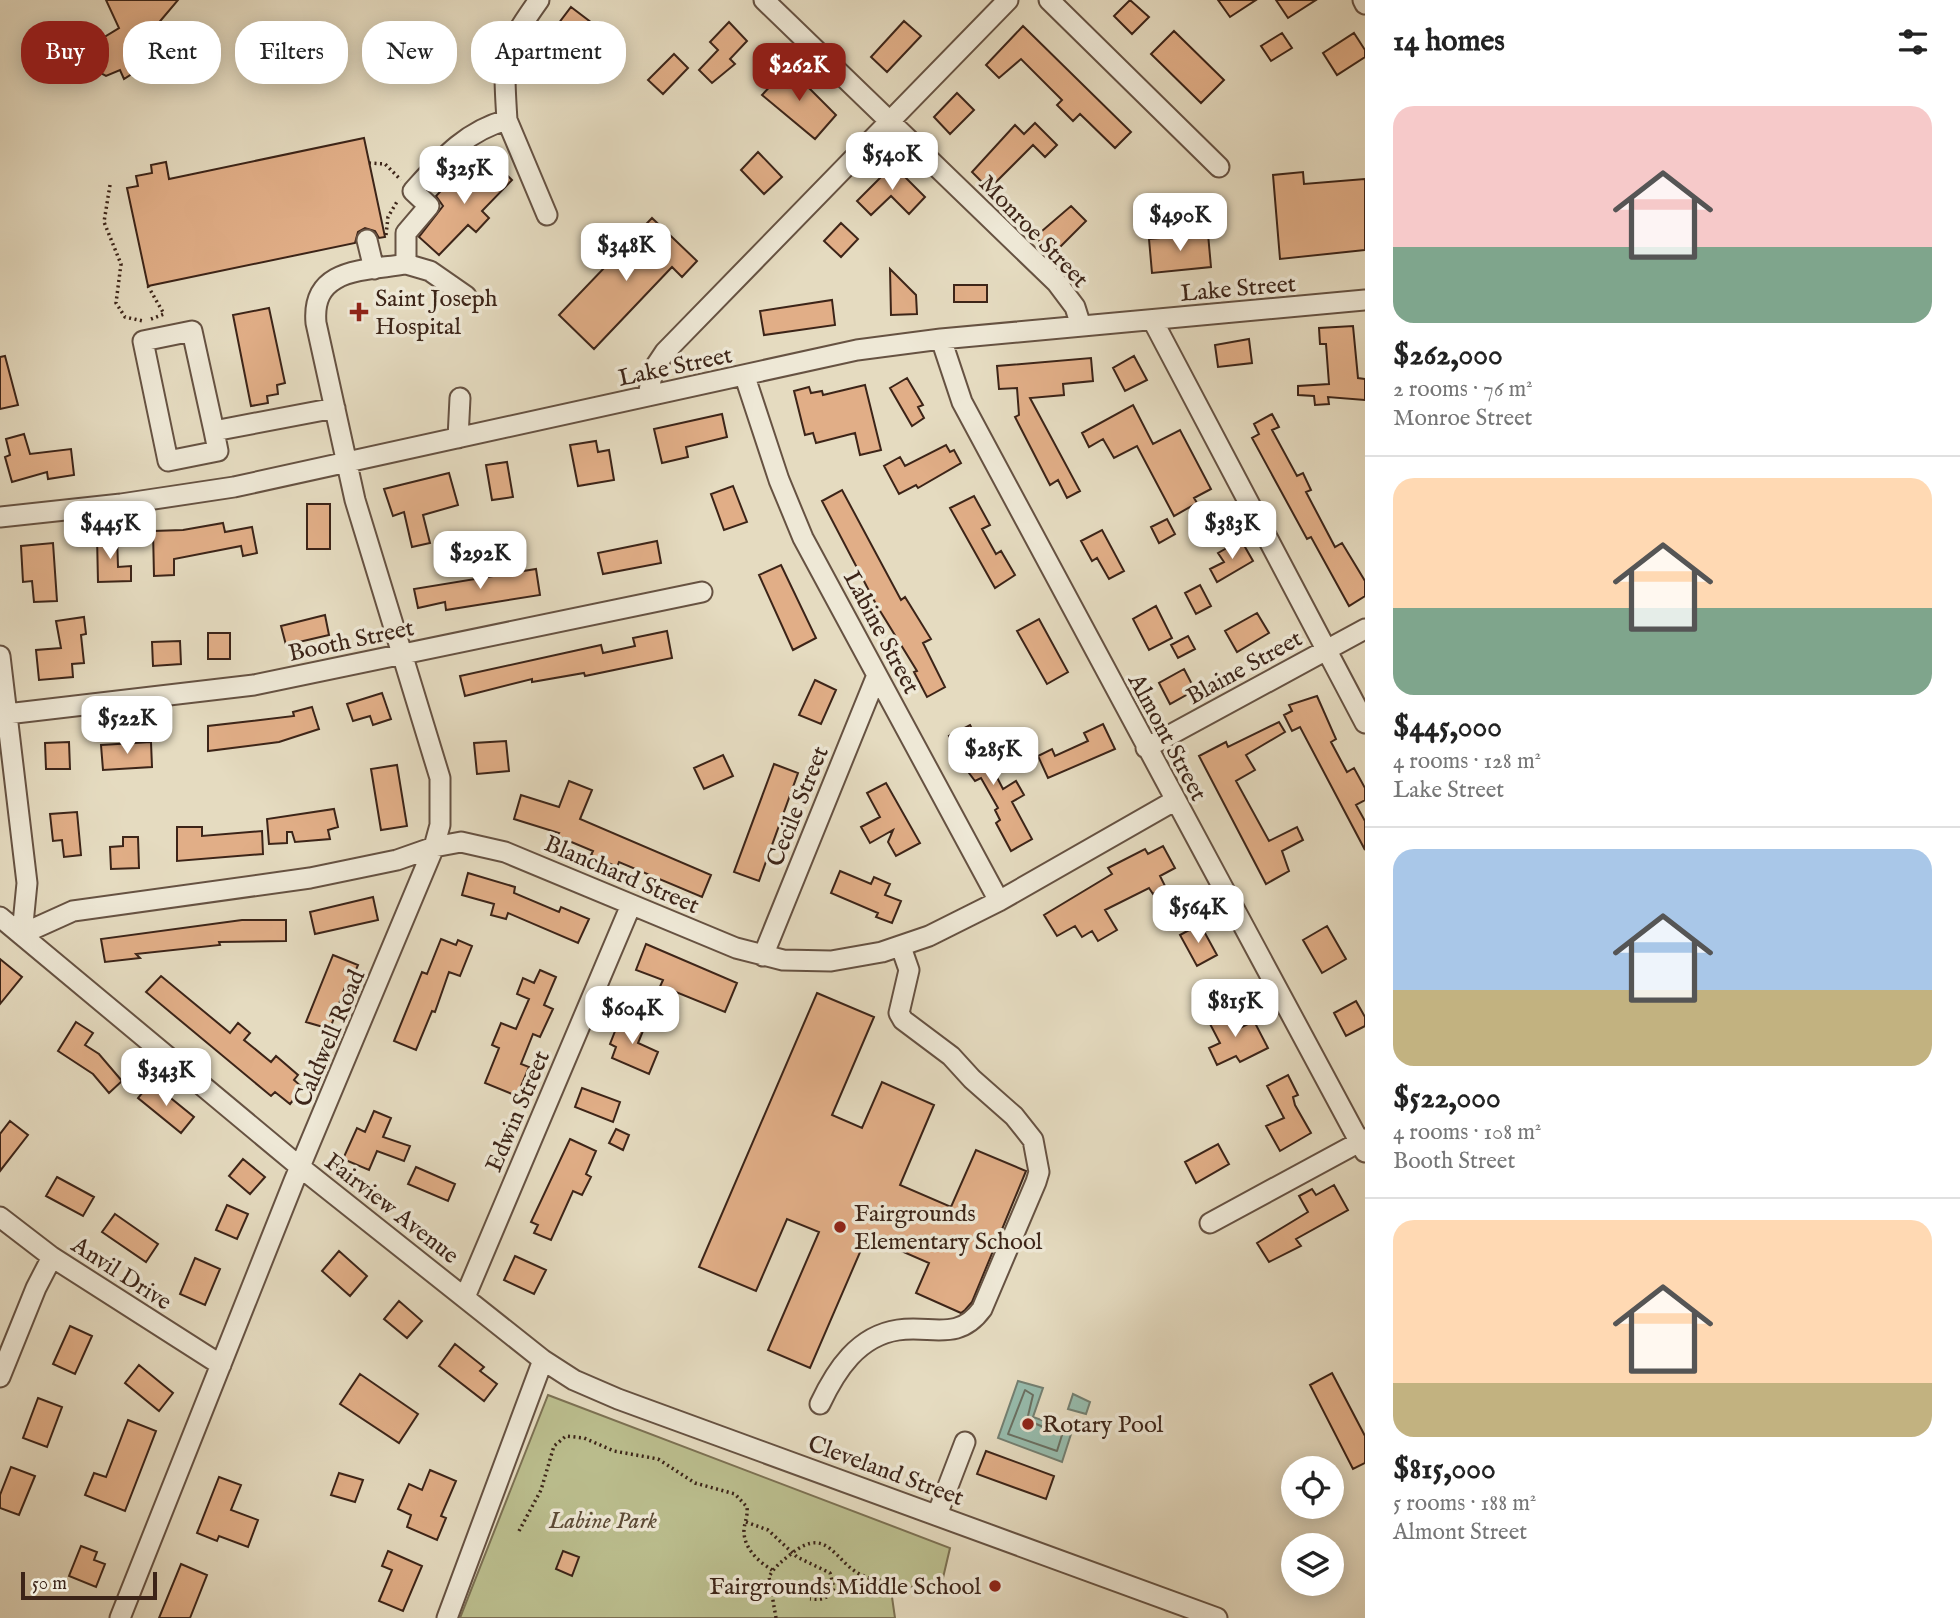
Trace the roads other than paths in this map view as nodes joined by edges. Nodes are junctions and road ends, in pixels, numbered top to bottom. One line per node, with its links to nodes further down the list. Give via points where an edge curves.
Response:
1 (539, 0): 5 (street, via 507,48)
2 (764, 0): 6 (street, Monroe Street)
3 (1008, 0): 6 (street)
4 (1049, 0): 7 (street)
5 (508, 120): 8 (street); 10 (street, via 472,134 450,150 413,191 429,206 406,233)
6 (889, 121): 15 (street, Monroe Street, via 1057,282 1075,307); 18 (street, via 666,352 653,370)
7 (1219, 167)
8 (547, 215)
9 (376, 240): 11 (street)
10 (406, 264): 11 (street, Caldwell Road); 12 (street, via 430,271)
11 (374, 269): 20 (street, Caldwell Road, via 334,278 318,296 316,323)
12 (466, 296)
13 (1365, 300): 14 (street, Lake Street)
14 (1153, 321): 15 (street, Lake Street); 27 (street)
15 (1081, 326): 16 (street, Lake Street)
16 (941, 339): 17 (street, Lake Street, via 857,351); 33 (street, Almont Street, via 962,402)
17 (745, 377): 18 (street, Lake Street); 30 (street, Labine Street, via 803,538)
18 (648, 396): 22 (street, Lake Street)
19 (460, 398): 22 (street)
20 (335, 408): 21 (street); 23 (street, Caldwell Road)
21 (214, 431): 21 (street, via 192,331 143,341 168,461 218,451)
22 (458, 438): 23 (street, Lake Street)
23 (346, 463): 24 (street, Lake Street, via 178,496); 28 (street, Caldwell Road)
24 (0, 517)
25 (702, 592): 28 (street, Booth Street)
26 (1365, 629): 27 (street, Blaine Street)
27 (1326, 649): 32 (street); 33 (street, Blaine Street)
28 (402, 653): 31 (street, Booth Street, via 254,685); 35 (street, Caldwell Road, via 440,778 440,825)
29 (0, 656): 31 (street)
30 (877, 675): 36 (street, Labine Street); 41 (street, Cecile Street)
31 (7, 715): 39 (street, via 27,883)
32 (1365, 723)
33 (1146, 748): 34 (street, Almont Street)
34 (1174, 800): 36 (street, Blanchard Street); 42 (street, Almont Street)
35 (434, 847): 37 (street, Blanchard Street, via 461,842 485,845); 39 (street, Blanchard Street, via 397,860 310,878 73,911); 43 (street, Caldwell Road)
36 (999, 901): 40 (street, Blanchard Street)
37 (631, 905): 41 (street, Blanchard Street); 47 (street, Edwin Street)
38 (0, 917): 39 (street, Fairview Avenue)
39 (22, 934): 43 (street, Fairview Avenue)
40 (901, 947): 41 (street, Blanchard Street, via 831,961); 51 (street, via 909,970 899,1013 903,1020 951,1056 1024,1126 1033,1140 1039,1172 974,1320 955,1329 897,1330 868,1342 834,1373)
41 (763, 956)
42 (1363, 1144): 45 (street)
43 (300, 1167): 47 (street, Fairview Avenue); 49 (street, Caldwell Road)
44 (0, 1217): 46 (street, Anvil Drive)
45 (1210, 1223)
46 (52, 1258): 49 (street, Anvil Drive); 50 (street)
47 (465, 1297): 48 (street, Fairview Avenue)
48 (543, 1360): 53 (street, Cleveland Street, via 595,1390); 55 (street)
49 (221, 1365): 54 (street, Caldwell Road)
50 (0, 1377)
51 (820, 1404)
52 (965, 1442): 53 (street)
53 (937, 1515): 56 (street, Cleveland Street)
54 (120, 1618)
55 (447, 1618)
56 (1217, 1618)

